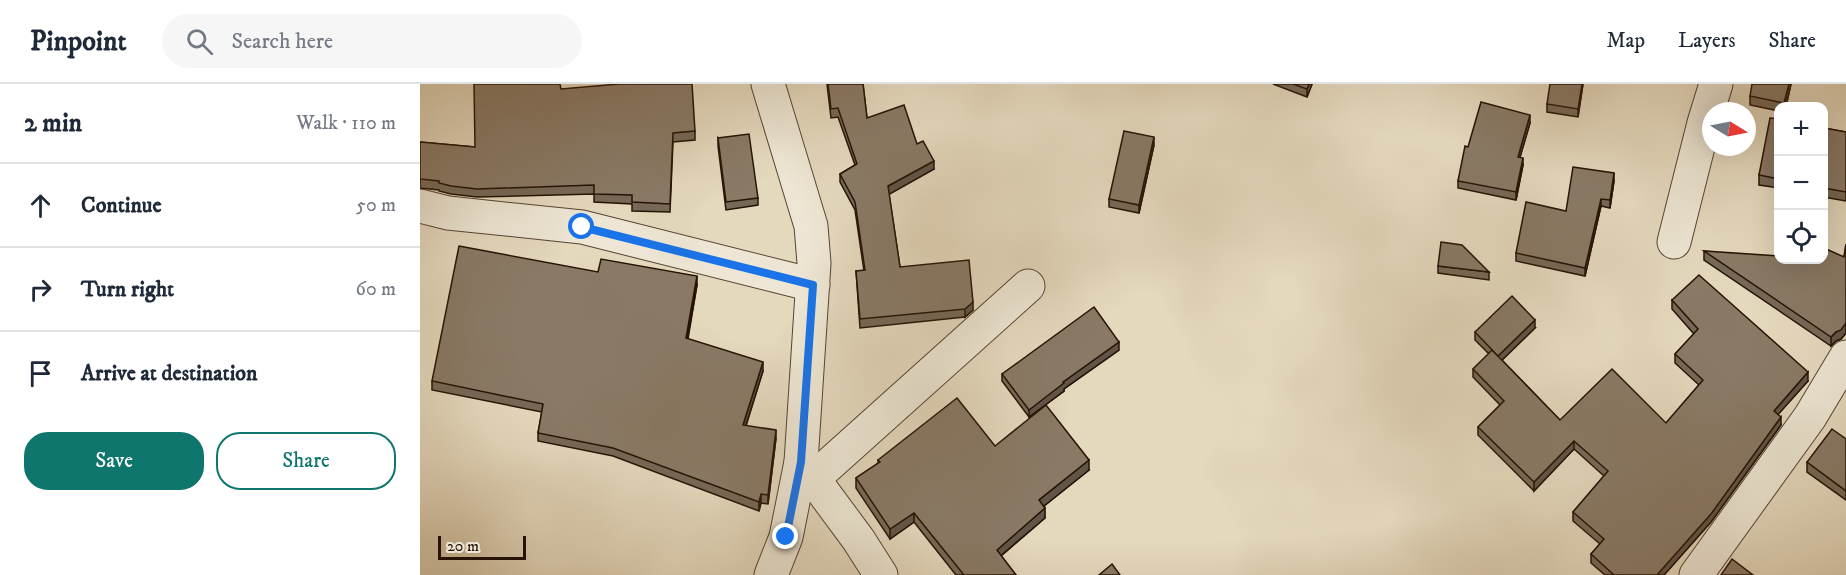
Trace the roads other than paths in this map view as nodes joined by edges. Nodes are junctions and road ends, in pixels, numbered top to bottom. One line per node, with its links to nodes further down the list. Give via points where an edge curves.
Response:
1 (768, 84): 5 (street, via 811,226)
2 (1716, 84): 4 (street)
3 (420, 206): 5 (street, via 448,213 582,227)
4 (1674, 242)
5 (813, 285): 8 (street)
6 (1028, 286): 8 (street)
7 (1846, 357): 11 (street, via 1810,417)
8 (807, 470): 9 (street); 10 (street)
9 (771, 575)
10 (881, 575)
11 (1696, 575)

